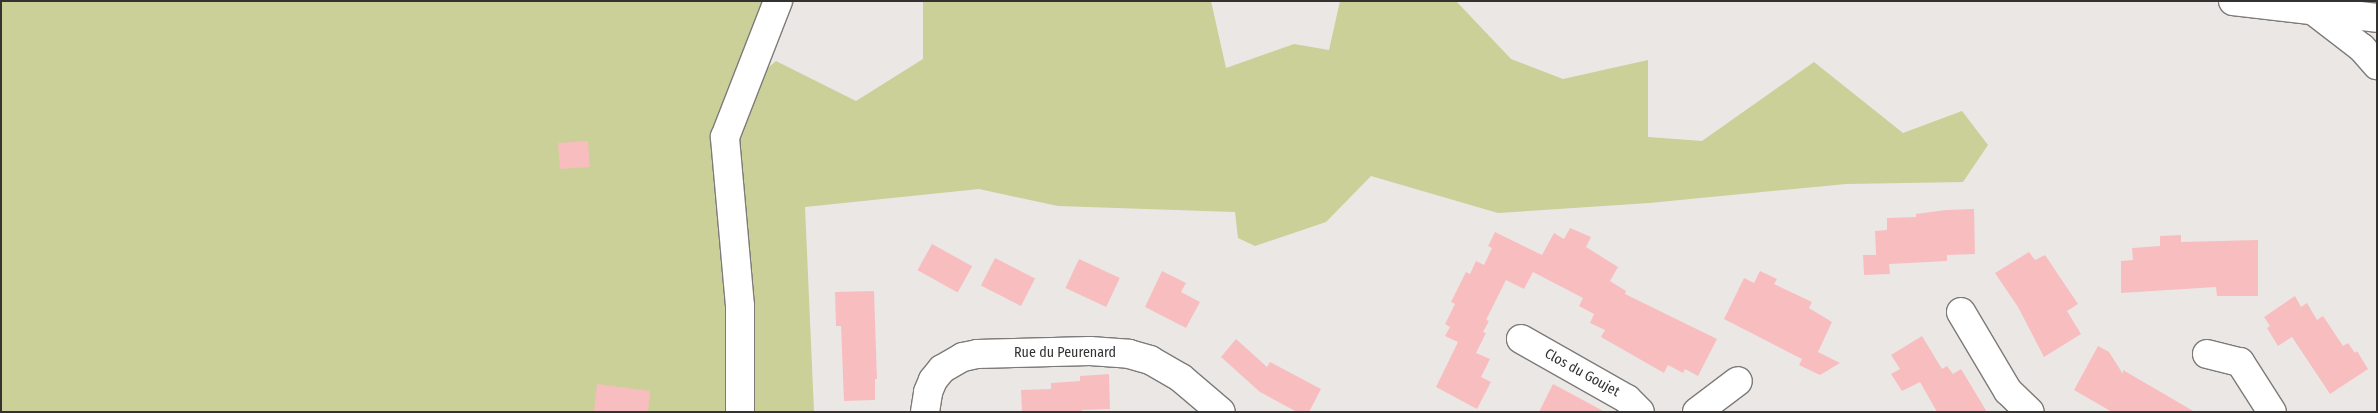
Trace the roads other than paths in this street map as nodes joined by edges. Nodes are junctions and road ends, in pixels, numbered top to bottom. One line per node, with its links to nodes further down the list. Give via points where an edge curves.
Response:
1 (778, 1): 11 (street, via 725,137 740,306)
2 (2233, 1): 3 (street)
3 (2314, 11): 4 (street); 5 (street, via 2362,48)
4 (2377, 18)
5 (2377, 65)
6 (1961, 312): 15 (street, via 2008,391)
7 (1521, 339): 14 (street, Clos du Goujet, via 1627,399)
8 (2207, 354): 16 (street, via 2240,362)
9 (1738, 381): 10 (street)
10 (1713, 407)
11 (740, 412)
12 (925, 412): 13 (street, Rue du Peurenard, via 933,380 963,357 1090,351 1150,360 1182,378)
13 (1221, 412)
14 (1640, 412)
15 (2030, 412)
16 (2272, 412)

